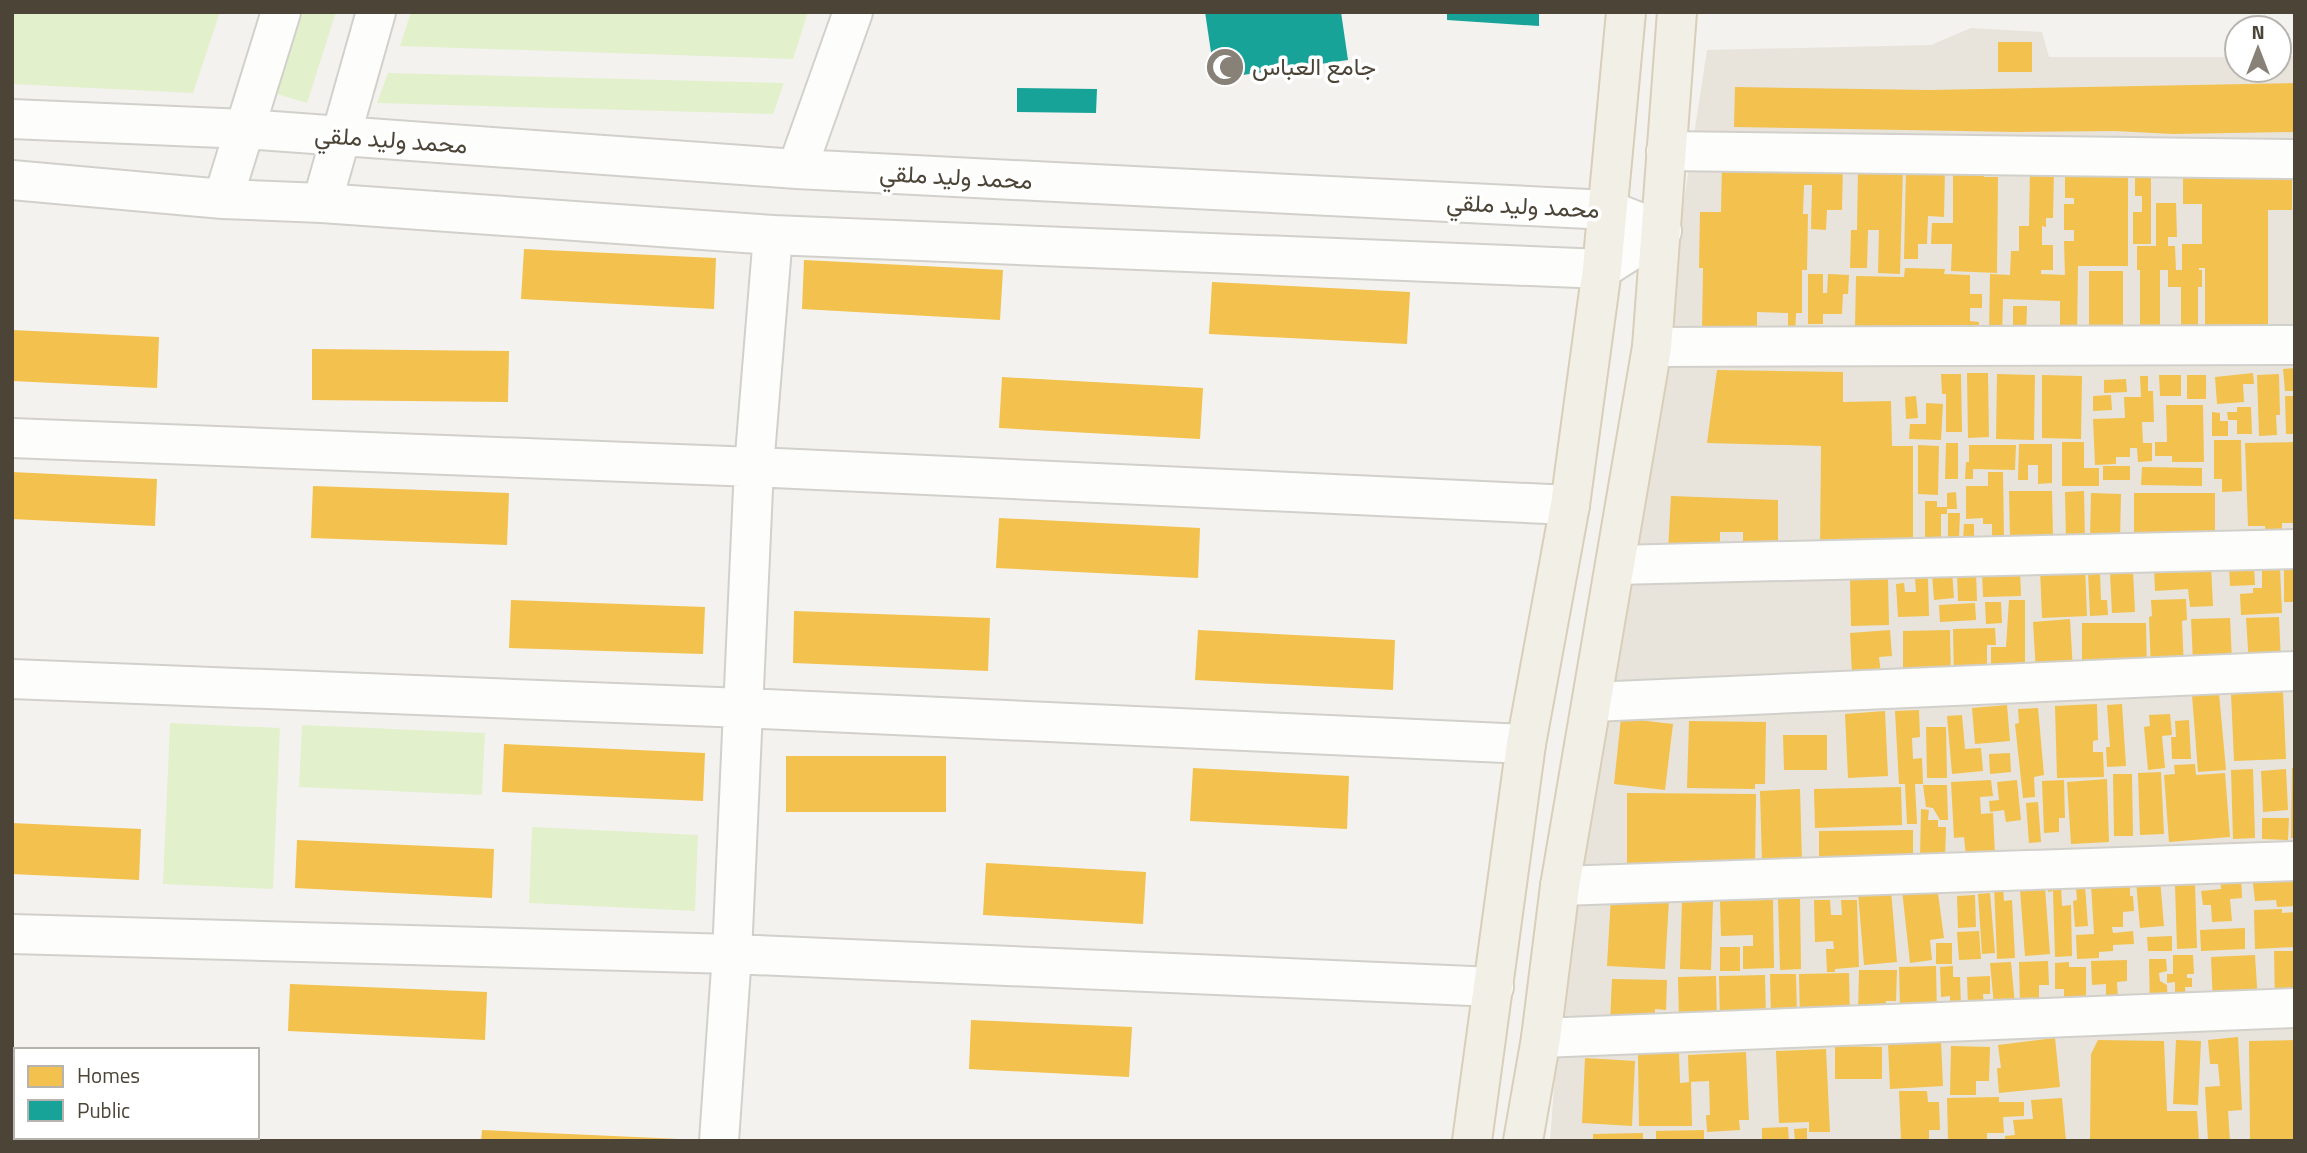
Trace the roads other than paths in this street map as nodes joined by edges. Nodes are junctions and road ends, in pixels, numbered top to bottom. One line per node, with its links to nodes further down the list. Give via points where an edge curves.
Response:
1 (281, 12): 7 (street)
2 (376, 12): 8 (street)
3 (853, 12): 11 (street)
4 (1626, 12): 15 (main road)
5 (1677, 12): 9 (main road)
6 (12, 119): 7 (street, محمد وليد ملقي)
7 (245, 129): 8 (street, محمد وليد ملقي); 13 (street)
8 (340, 136): 11 (street, محمد وليد ملقي); 14 (street)
9 (1666, 151): 10 (street); 16 (main road)
10 (2295, 159)
11 (797, 169): 15 (street, محمد وليد ملقي)
12 (12, 180): 13 (street)
13 (223, 199): 14 (street)
14 (322, 203): 17 (street)
15 (1608, 210): 16 (street, محمد وليد ملقي); 18 (main road)
16 (1662, 231): 18 (street); 20 (main road)
17 (773, 235): 18 (street); 22 (street)
18 (1602, 269): 23 (main road)
19 (2295, 345): 20 (street)
20 (1652, 347): 25 (main road)
21 (12, 438): 22 (street)
22 (754, 467): 23 (street); 29 (street)
23 (1570, 505): 30 (main road)
24 (2295, 549): 25 (street)
25 (1615, 565): 28 (main road)
26 (2295, 671): 28 (street)
27 (12, 679): 29 (street)
28 (1592, 702): 32 (main road)
29 (743, 708): 30 (street); 34 (street)
30 (1526, 744): 35 (main road)
31 (2295, 861): 32 (street)
32 (1560, 886): 37 (main road)
33 (12, 934): 34 (street)
34 (732, 954): 35 (street); 38 (street)
35 (1494, 987): 39 (main road)
36 (2295, 1009): 37 (street)
37 (1541, 1038): 40 (main road)
38 (719, 1141)
39 (1472, 1141)
40 (1523, 1141)

